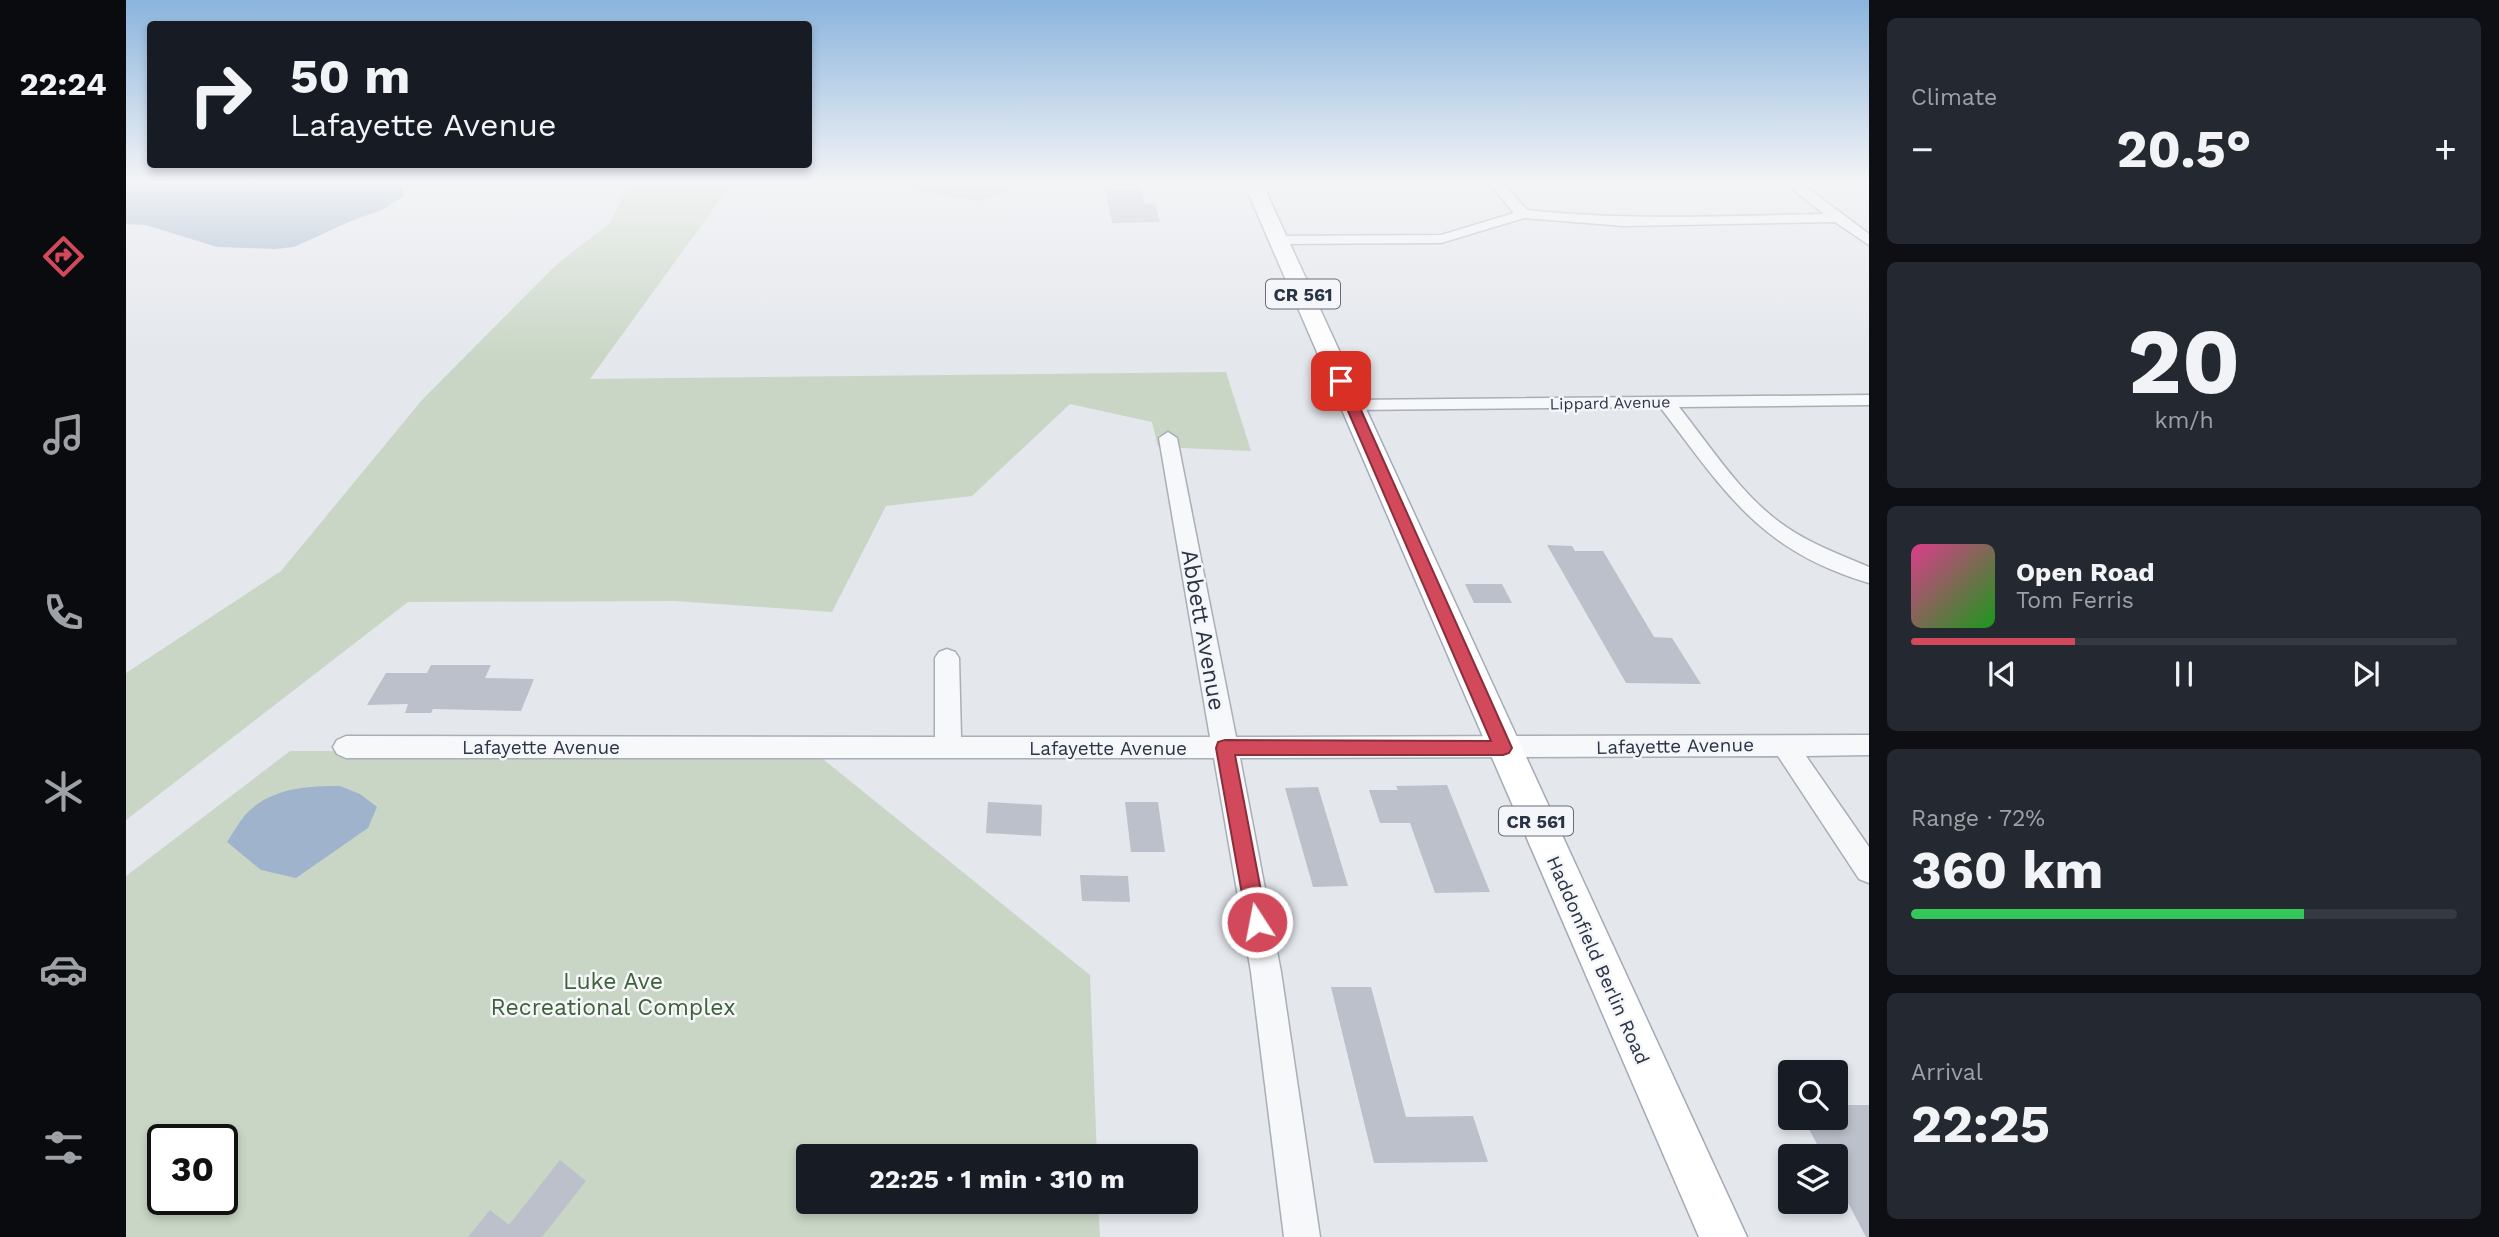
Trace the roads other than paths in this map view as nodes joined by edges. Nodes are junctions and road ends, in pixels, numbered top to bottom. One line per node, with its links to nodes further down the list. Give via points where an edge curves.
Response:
1 (1279, 240): 4 (main road, Haddonfield Berlin Road / CR 561)
2 (1869, 400): 3 (street, Lippard Avenue)
3 (1666, 403): 4 (street, Lippard Avenue); 6 (street, via 1770,526 1792,541)
4 (1352, 405): 13 (main road, Haddonfield Berlin Road / CR 561)
5 (1168, 438): 12 (street, Abbett Avenue)
6 (1869, 575)
7 (947, 658): 11 (street)
8 (1784, 745): 9 (street, Lafayette Avenue); 13 (street, Lafayette Avenue); 14 (street)
9 (1869, 745)
10 (346, 747): 11 (street, Lafayette Avenue)
11 (948, 747): 12 (street, Lafayette Avenue)
12 (1225, 748): 13 (street, Lafayette Avenue); 15 (street, Abbett Avenue, via 1266,972)
13 (1503, 748): 16 (main road, Haddonfield Berlin Road / CR 561)
14 (1869, 870)
15 (1302, 1237)
16 (1723, 1237)

